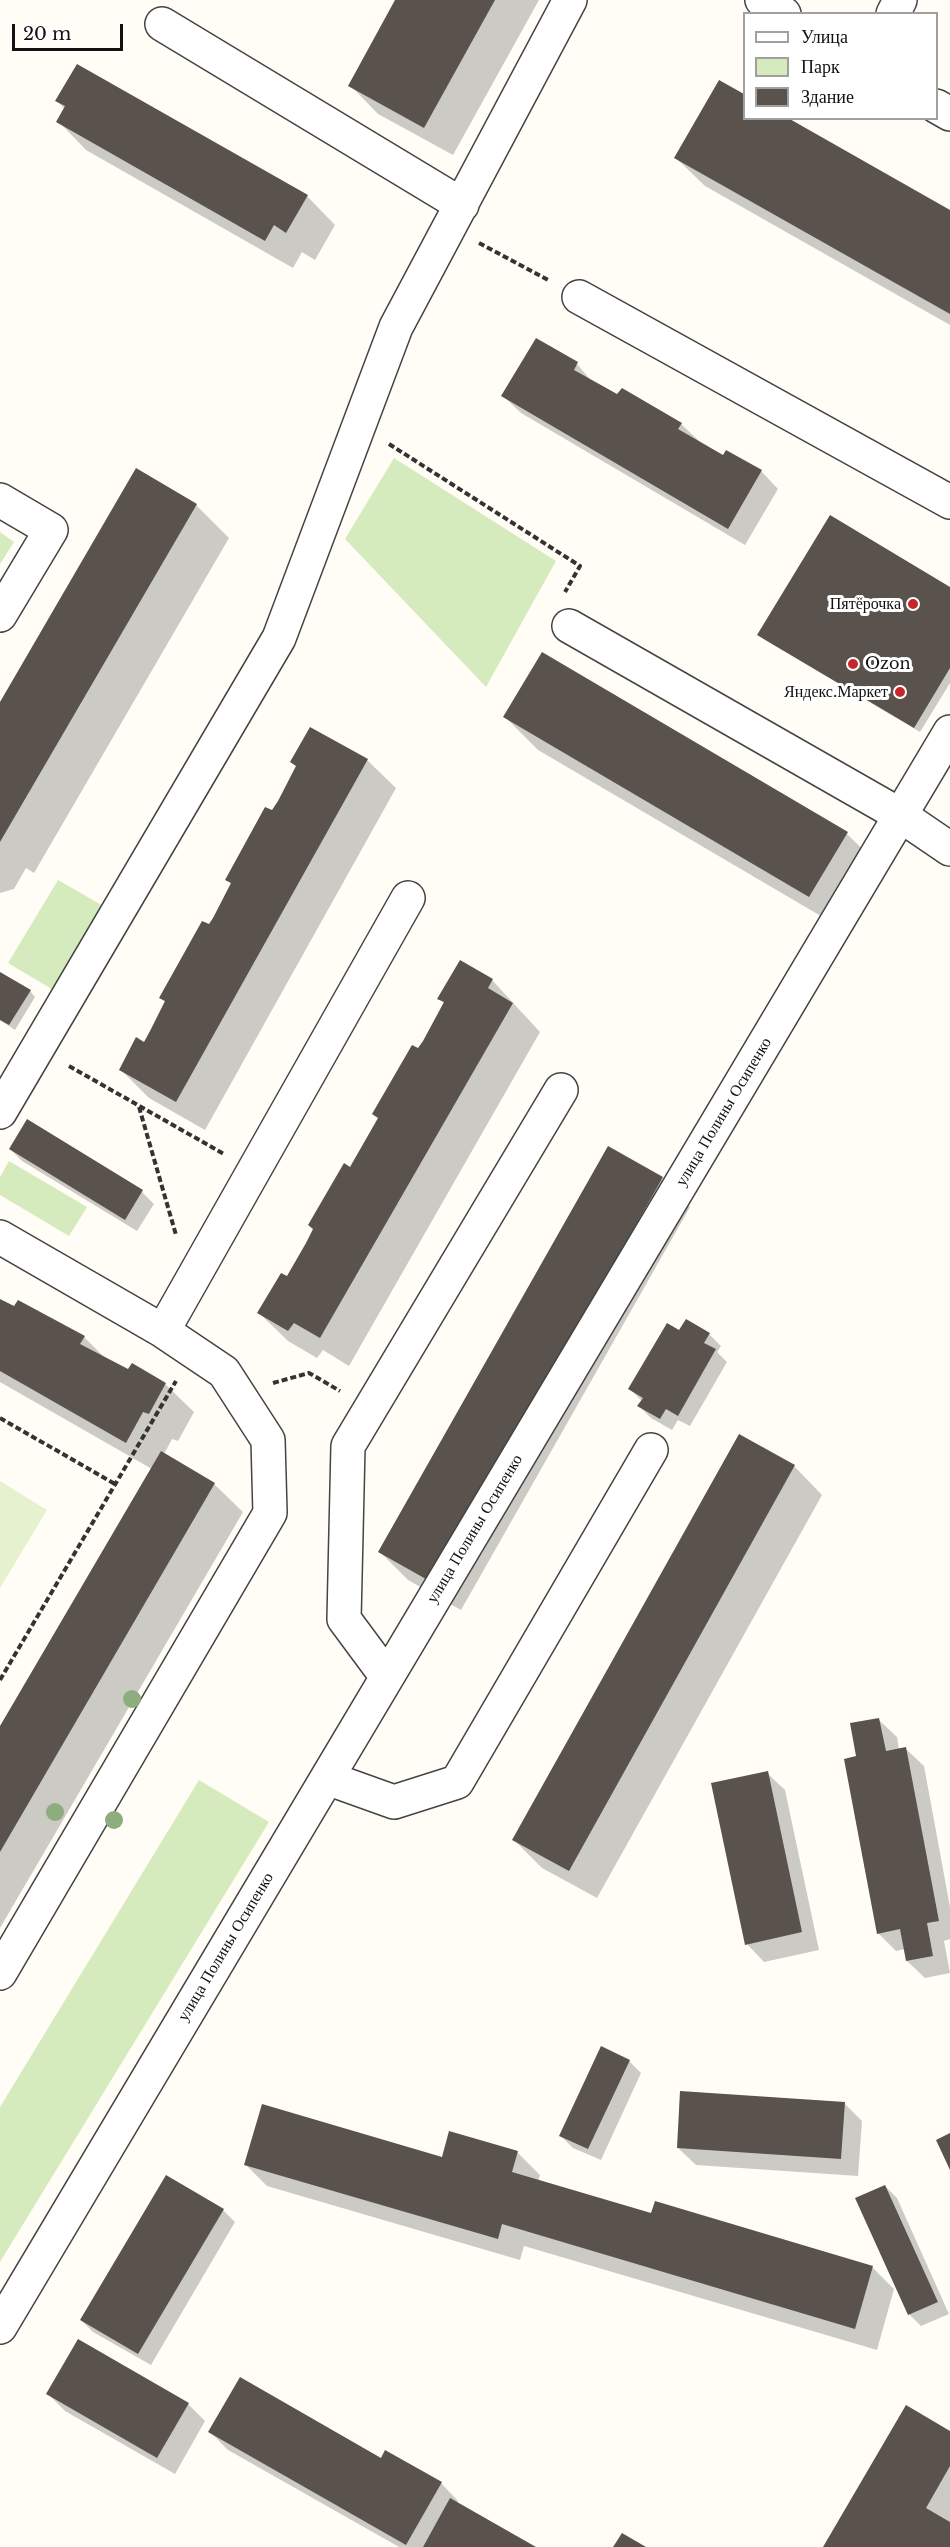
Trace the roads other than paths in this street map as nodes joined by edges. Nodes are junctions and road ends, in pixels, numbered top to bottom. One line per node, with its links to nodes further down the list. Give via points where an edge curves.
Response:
1 (570, 0): 5 (street)
2 (762, 0): 3 (street)
3 (781, 12)
4 (162, 24): 5 (street)
5 (456, 216): 16 (street, via 396,327 279,638)
6 (579, 297): 8 (street)
7 (0, 500): 9 (street, via 51,530)
8 (950, 502)
9 (0, 615)
10 (569, 626): 12 (street)
11 (950, 732): 12 (street, улица Полины Осипенко)
12 (900, 815): 13 (street); 20 (street, улица Полины Осипенко)
13 (950, 849)
14 (408, 898): 18 (street)
15 (561, 1090): 20 (street, via 348,1446 344,1619)
16 (0, 1112)
17 (0, 1237): 18 (street)
18 (163, 1331): 22 (street, via 224,1372 267,1440 270,1513)
19 (651, 1450): 21 (street, via 457,1782 394,1802)
20 (387, 1677): 21 (street, улица Полины Осипенко)
21 (327, 1778): 23 (street, улица Полины Осипенко)
22 (0, 1973)
23 (0, 2327)

